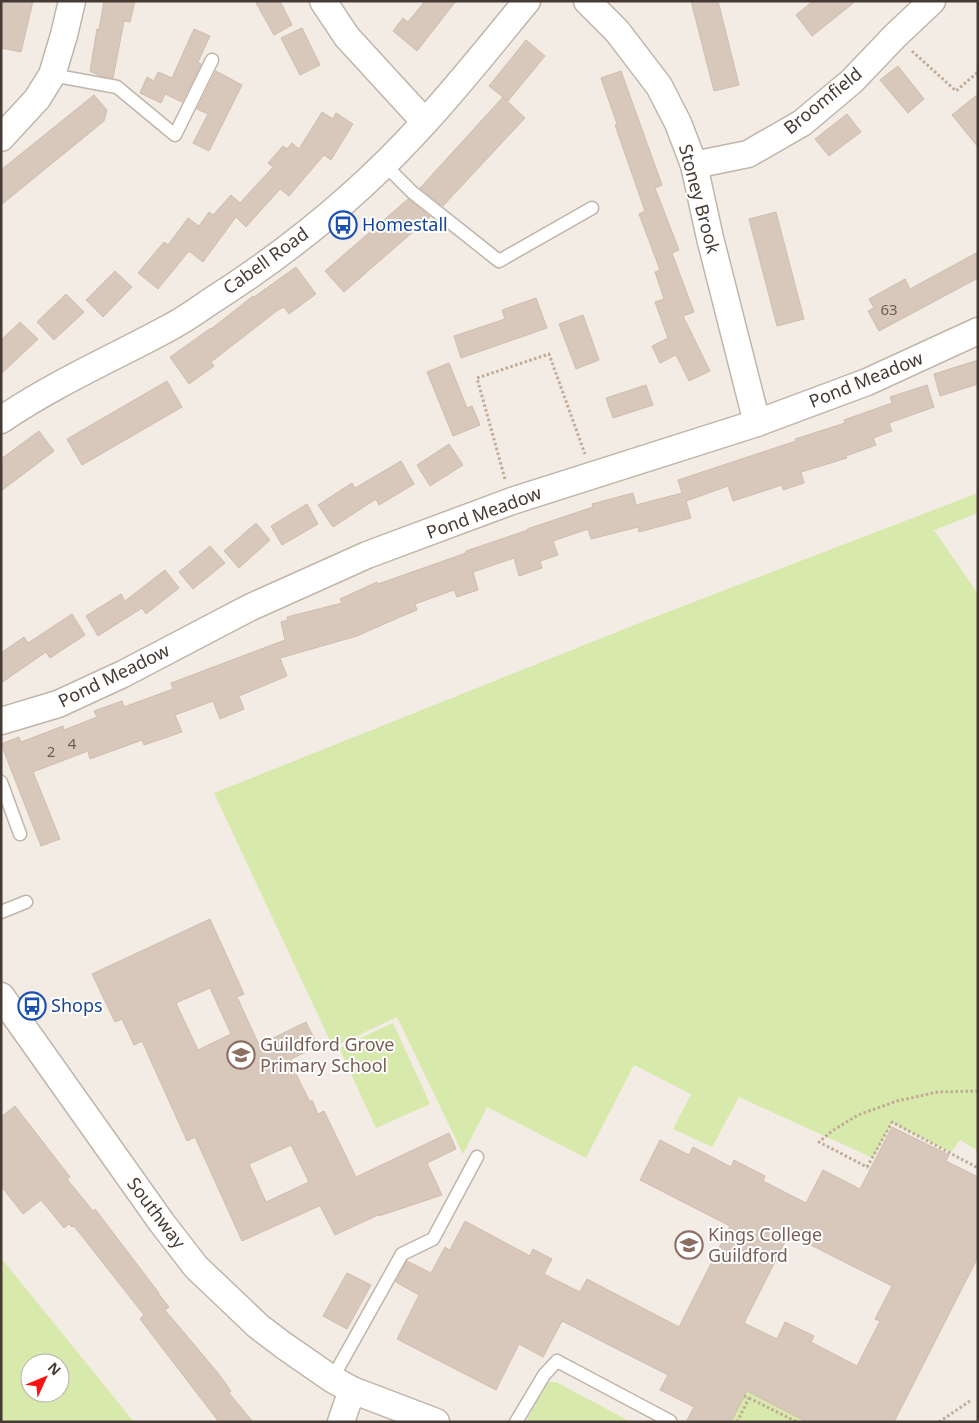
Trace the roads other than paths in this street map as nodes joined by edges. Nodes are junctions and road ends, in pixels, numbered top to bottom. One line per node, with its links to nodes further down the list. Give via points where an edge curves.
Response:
1 (72, 1): 7 (street)
2 (323, 1): 8 (street, via 347,37)
3 (527, 1): 8 (street, Cabell Road)
4 (587, 1): 11 (street, Stoney Brook, via 617,31 659,86 678,122)
5 (932, 1): 11 (street, Broomfield, via 852,81 802,123 748,154)
6 (212, 60): 7 (lane, via 175,135 117,87)
7 (52, 75): 9 (street, via 37,99)
8 (425, 122): 10 (street, Cabell Road)
9 (1, 138)
10 (384, 164): 12 (lane, via 412,192 499,261); 14 (street, Cabell Road, via 303,235 209,303)
11 (694, 165): 15 (street, Stoney Brook)
12 (592, 208)
13 (978, 331): 15 (street, Pond Meadow, via 867,382)
14 (1, 420)
15 (757, 423): 16 (street, Pond Meadow, via 512,501 368,555 249,608 58,704)
16 (1, 722)
17 (1, 782): 18 (lane)
18 (20, 834)
19 (26, 902): 20 (lane)
20 (1, 912)
21 (1, 996): 23 (street, Southway, via 196,1266 258,1326)
22 (477, 1158): 23 (lane, via 433,1239 402,1254)
23 (342, 1384): 24 (street); 25 (street, Southway)
24 (341, 1422)
25 (436, 1422)
26 (516, 1422): 27 (lane, via 544,1375 558,1361)
27 (670, 1422)

